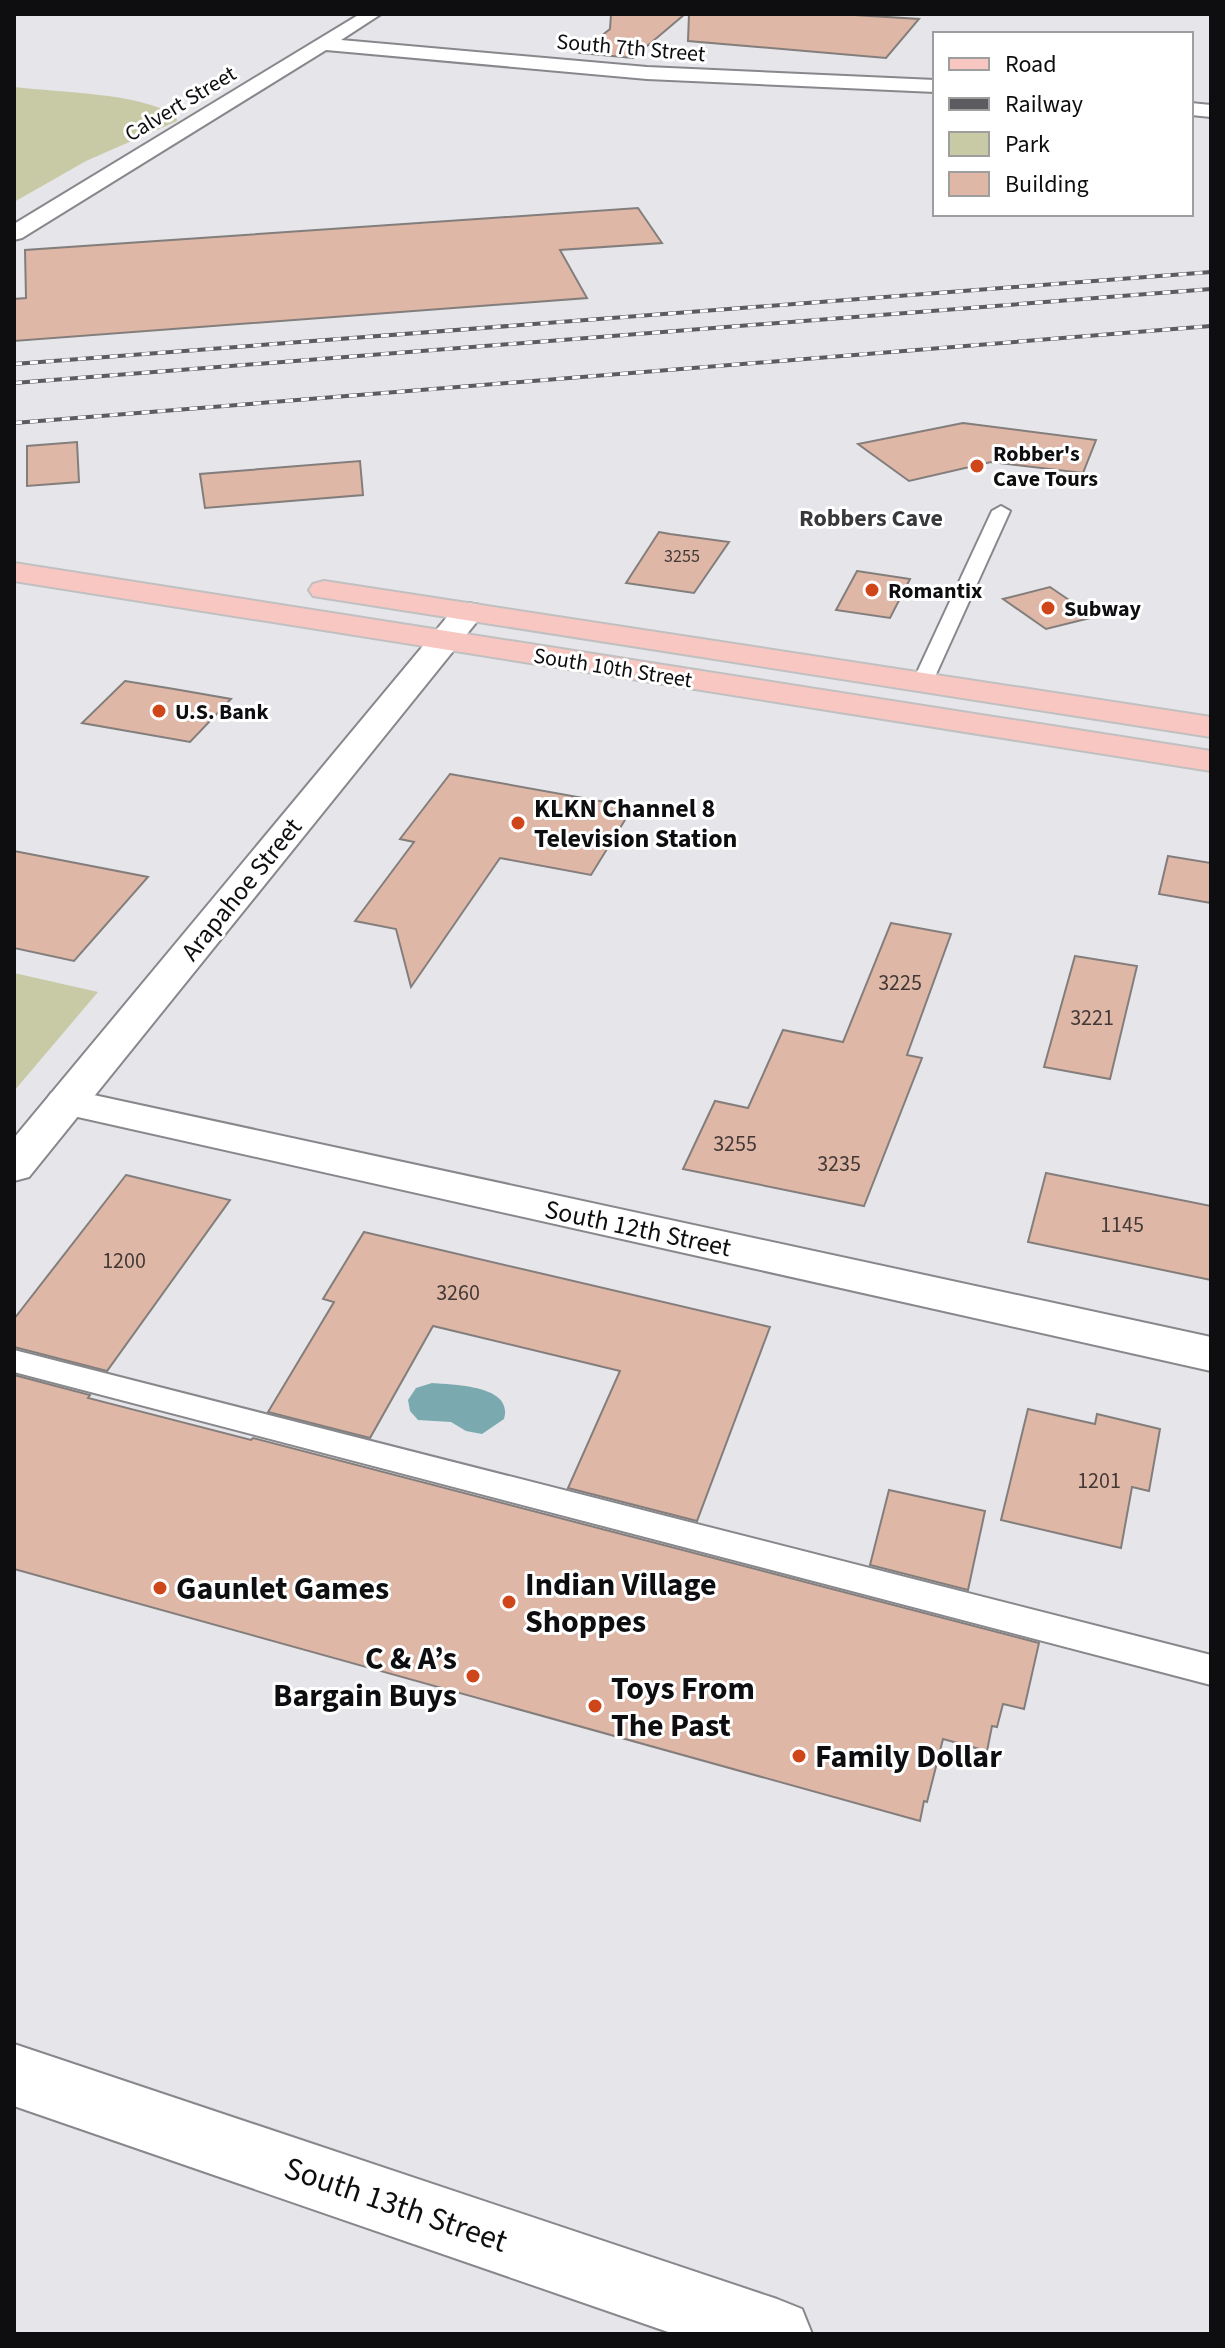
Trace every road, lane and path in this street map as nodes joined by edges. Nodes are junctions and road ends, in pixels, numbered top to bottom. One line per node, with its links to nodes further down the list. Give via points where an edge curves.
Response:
1 (372, 14): 2 (street, Calvert Street)
2 (323, 44): 3 (street, South 7th Street, via 647,73); 4 (street, Calvert Street)
3 (933, 86)
4 (14, 233)
5 (1001, 511): 10 (lane)
6 (14, 572): 9 (main road, South 10th Street)
7 (296, 585): 8 (main road, South 10th Street)
8 (468, 612): 9 (street, Arapahoe Street); 10 (main road, South 10th Street)
9 (445, 640): 12 (main road, South 10th Street); 13 (street, Arapahoe Street)
10 (922, 683): 11 (main road, South 10th Street)
11 (1211, 727)
12 (1211, 761)
13 (66, 1102): 14 (street, Arapahoe Street); 15 (street, South 12th Street)
14 (14, 1167)
15 (1211, 1354)
16 (14, 1361): 17 (lane)
17 (1211, 1670)
18 (14, 2075): 19 (street, South 13th Street)
19 (777, 2334)

